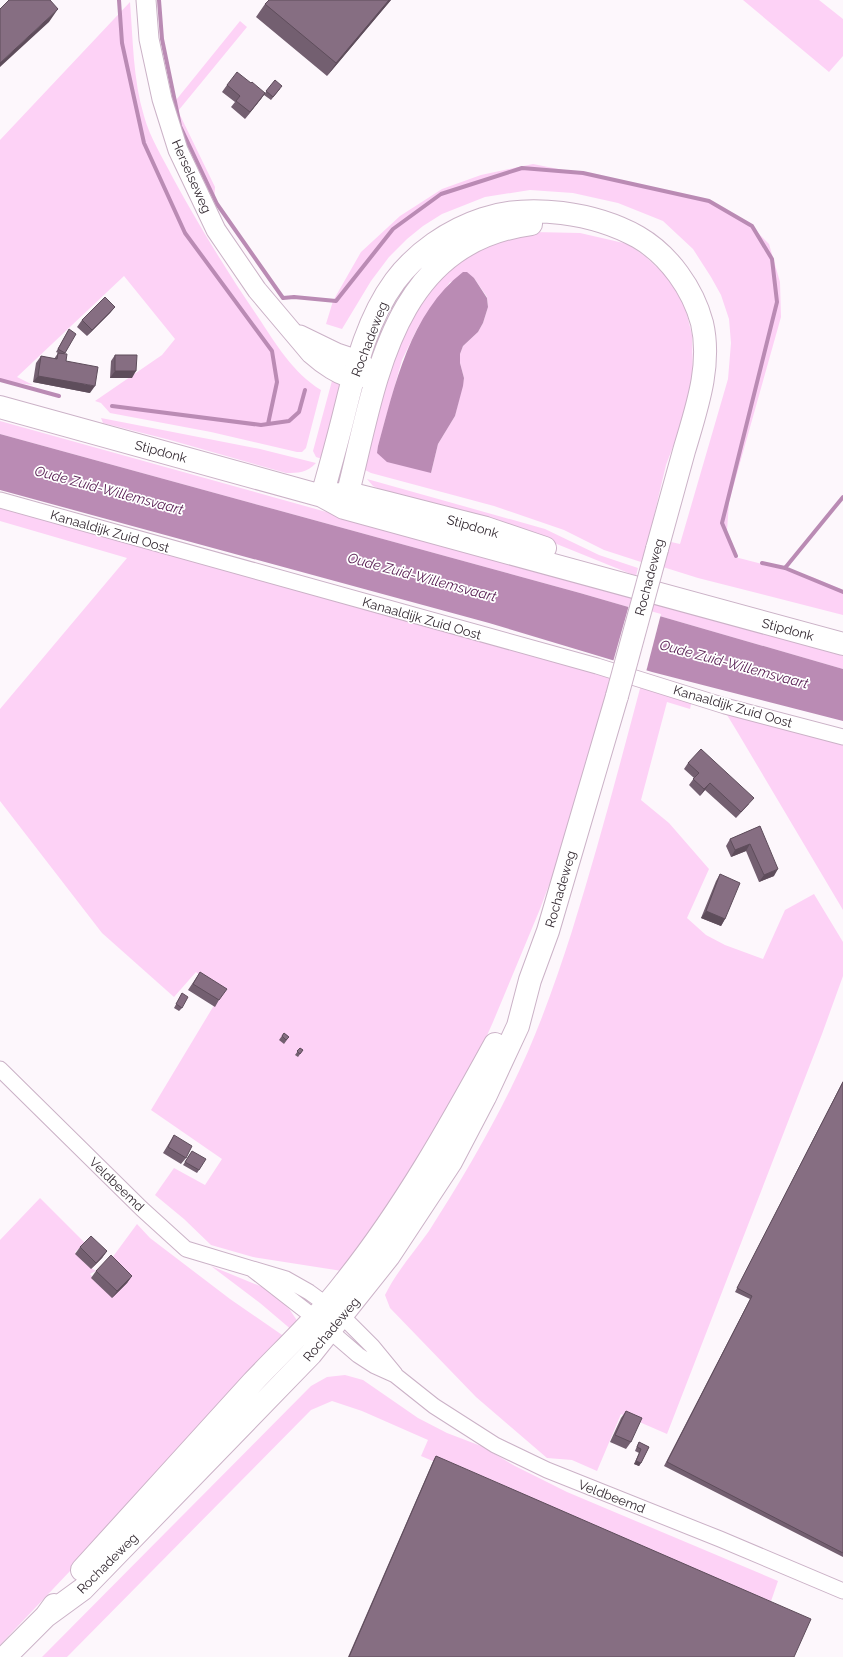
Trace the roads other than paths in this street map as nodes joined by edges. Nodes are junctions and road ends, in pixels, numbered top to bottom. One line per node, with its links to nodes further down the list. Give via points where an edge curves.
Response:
1 (146, 0): 3 (street, Herselseweg, via 150,39 162,100 178,150 216,230 257,290 290,329)
2 (592, 220): 3 (main road, Rochadeweg, via 558,212 521,212 484,218 441,238 418,256 395,281 376,313); 4 (main road, Rochadeweg, via 541,222 509,228 480,239 453,255 415,291 391,337); 12 (main road, Rochadeweg, bridge, via 639,237 679,274 702,323 705,356 701,389 617,696 518,1026 451,1162 389,1256)
3 (356, 369): 4 (street, Herselseweg); 6 (main road, Rochadeweg)
4 (377, 375): 8 (main road, Rochadeweg)
5 (0, 407): 6 (main road, Stipdonk)
6 (322, 496): 8 (main road, Stipdonk)
7 (0, 500): 10 (street, Kanaaldijk Zuid Oost, via 597,666 725,706)
8 (346, 500): 9 (main road, Stipdonk, via 594,576)
9 (843, 644)
10 (843, 737)
11 (0, 1069): 12 (street, Veldbeemd, via 186,1249 286,1279)
12 (328, 1318): 13 (street, Veldbeemd, via 381,1357 395,1376 434,1406 495,1445 547,1470); 14 (main road, Rochadeweg, via 248,1388 72,1581 46,1616)
13 (843, 1591)
14 (5, 1657)

